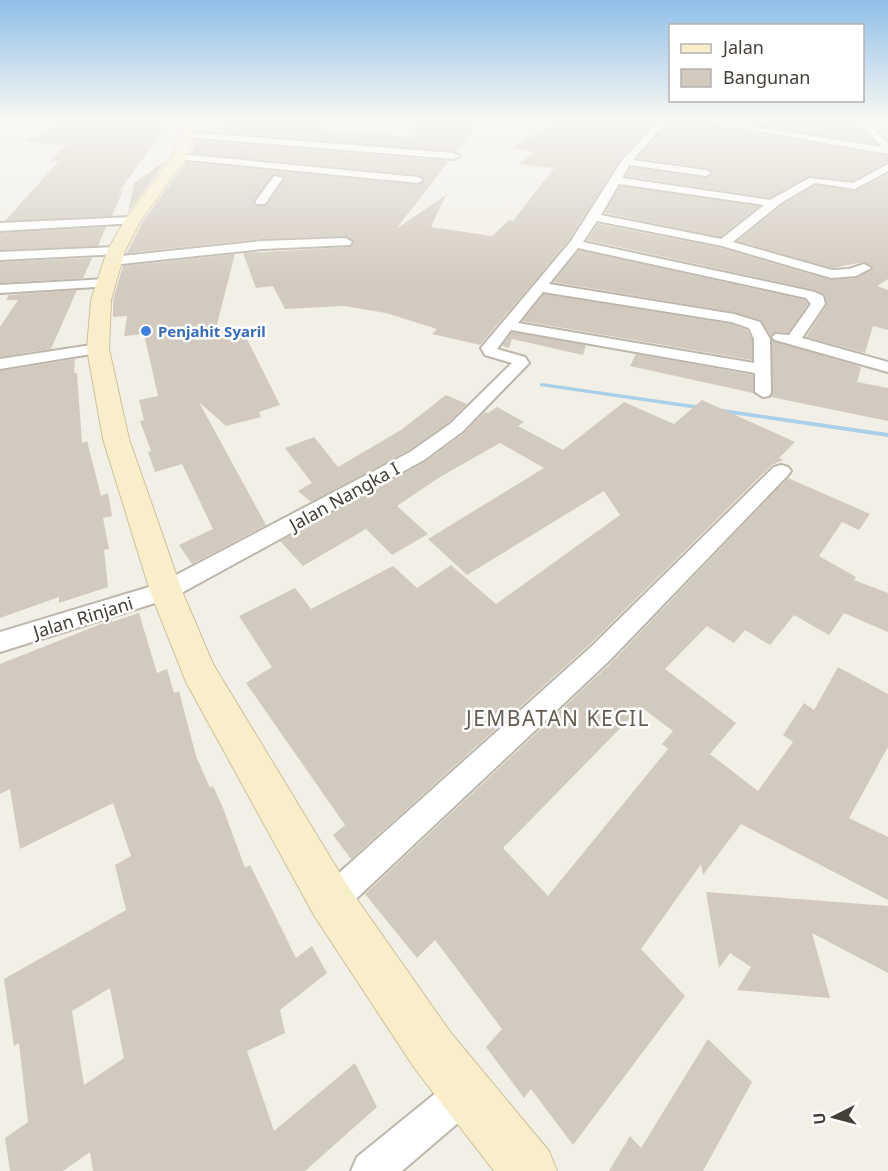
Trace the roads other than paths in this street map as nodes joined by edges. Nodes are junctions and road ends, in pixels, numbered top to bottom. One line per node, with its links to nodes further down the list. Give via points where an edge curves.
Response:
1 (162, 176): 11 (street)
2 (274, 176): 8 (street, via 284,179)
3 (389, 176): 6 (street)
4 (618, 176): 7 (street)
5 (873, 176): 9 (street, via 855,186 813,180)
6 (418, 180)
7 (616, 180): 9 (street, via 750,202); 10 (street)
8 (261, 202)
9 (776, 202): 14 (street)
10 (594, 218): 14 (street); 15 (street)
11 (132, 221): 12 (street); 17 (street)
12 (0, 227)
13 (346, 242): 17 (street, via 262,246)
14 (724, 243): 18 (street, via 831,274)
15 (575, 244): 19 (street); 23 (street, via 810,295 818,299 818,304)
16 (0, 256): 17 (street)
17 (111, 265): 20 (street); 24 (street, via 101,300)
18 (864, 268)
19 (540, 287): 21 (street); 22 (street, via 734,318 755,325)
20 (0, 289)
21 (506, 325): 27 (street); 30 (street, Jalan Nangka I, via 488,350 520,361 456,428 417,456)
22 (761, 333): 23 (street); 27 (street)
23 (794, 340): 26 (street)
24 (98, 350): 25 (street); 30 (street, via 116,439)
25 (0, 364)
26 (888, 368)
27 (760, 369): 28 (street)
28 (763, 392)
29 (780, 471): 32 (street, via 600,654)
30 (166, 591): 31 (street, Jalan Rinjani); 32 (street, via 198,671)
31 (0, 642)
32 (331, 901): 33 (street, via 433,1051)
33 (466, 1092): 34 (street); 35 (street)
34 (371, 1171)
35 (529, 1171)

